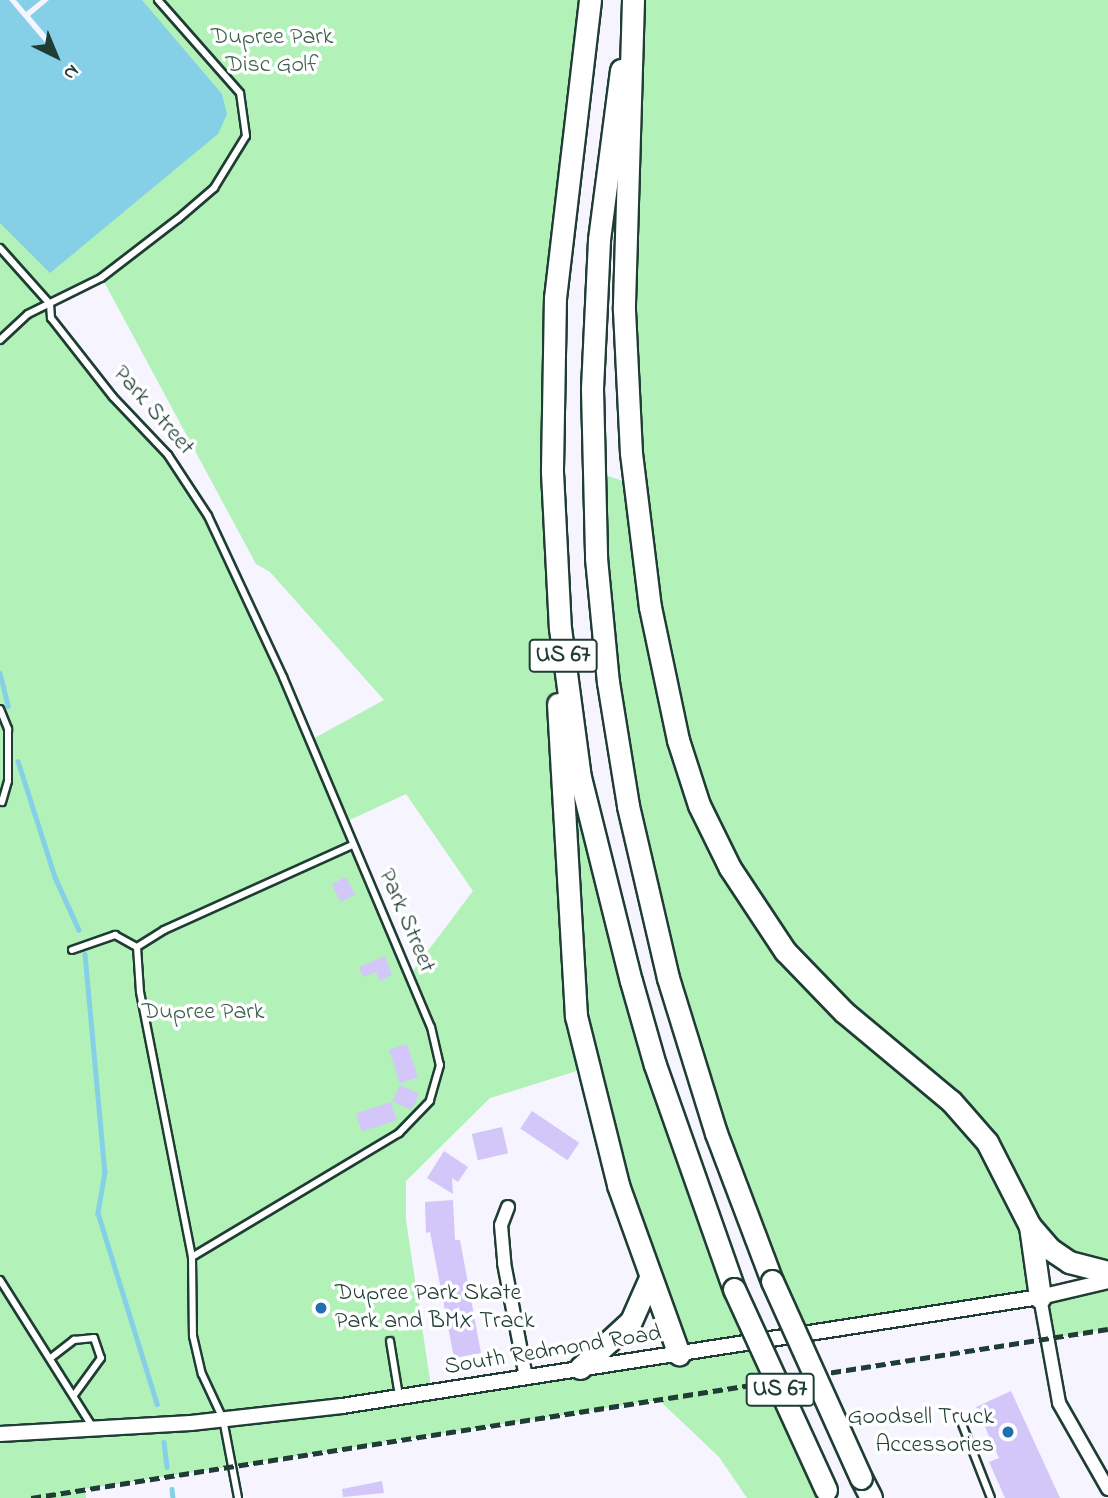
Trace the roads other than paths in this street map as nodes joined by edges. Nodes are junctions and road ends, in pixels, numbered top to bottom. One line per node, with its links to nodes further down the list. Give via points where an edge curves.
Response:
1 (158, 0): 5 (lane, via 240,93 246,135 214,188 101,278)
2 (590, 0): 7 (highway, US 67, via 555,297 552,472)
3 (632, 0): 14 (highway, via 624,310 631,453 652,622 685,763 730,868 785,951 844,1012 951,1101 987,1142); 35 (highway, US 67, bridge, via 608,156 594,319 592,471 601,620 619,762 668,978 716,1133 772,1281)
4 (0, 248): 5 (lane, Park Street)
5 (50, 304): 6 (lane, via 16,323); 10 (lane, Park Street, via 51,318 113,397 168,455 208,516 250,600)
6 (0, 340)
7 (560, 628): 17 (highway, via 558,726 576,1016 603,1133); 33 (highway, US 67, bridge, via 580,777 655,1065 734,1289)
8 (0, 709): 9 (lane, via 8,729 8,780)
9 (2, 802)
10 (352, 845): 11 (lane, via 164,930); 15 (lane, Park Street, via 431,1027 440,1065 437,1087 419,1115 399,1133)
11 (137, 947): 12 (lane, via 115,935); 15 (lane, via 140,992)
12 (72, 950)
13 (508, 1207): 25 (street, via 500,1225 504,1263)
14 (1030, 1226): 16 (highway, via 1069,1262); 20 (highway)
15 (192, 1257): 28 (lane, via 193,1336 202,1374)
16 (1108, 1272)
17 (650, 1278): 22 (highway); 24 (highway, via 631,1321)
18 (0, 1280): 23 (lane)
19 (1108, 1281): 20 (street, South Redmond Road)
20 (1040, 1297): 22 (street, South Redmond Road); 32 (street, via 1059,1404)
21 (390, 1341): 27 (lane)
22 (678, 1354): 24 (street, South Redmond Road)
23 (52, 1357): 26 (lane); 26 (lane, via 74,1340 94,1338 101,1358)
24 (580, 1368): 25 (street, South Redmond Road)
25 (526, 1377): 27 (street, South Redmond Road)
26 (74, 1395): 30 (lane)
27 (399, 1398): 28 (street, South Redmond Road)
28 (223, 1419): 30 (street, South Redmond Road); 34 (lane)
29 (962, 1424): 36 (lane)
30 (93, 1428): 31 (street, South Redmond Road)
31 (0, 1434)
32 (1108, 1489)
33 (828, 1494)
34 (238, 1498)
35 (871, 1498)
36 (991, 1498)

